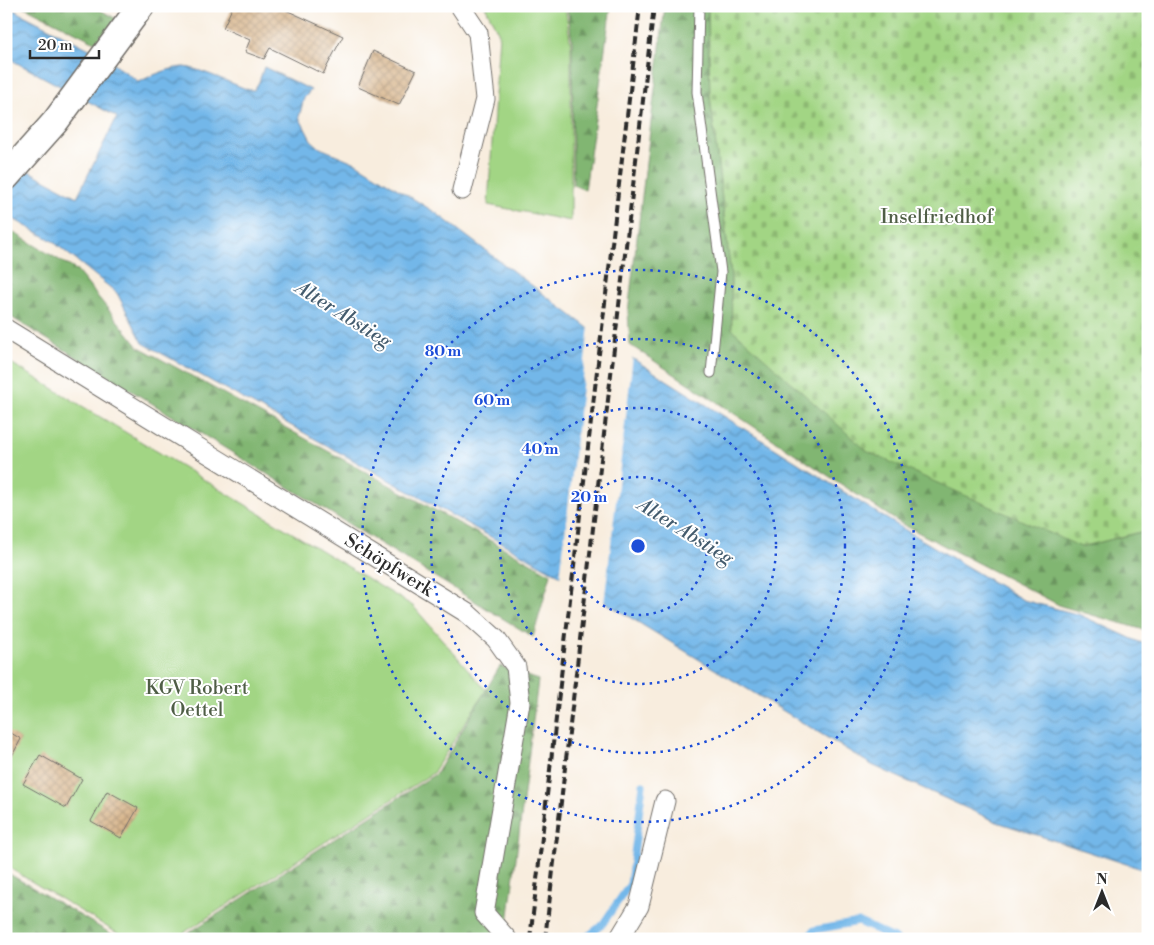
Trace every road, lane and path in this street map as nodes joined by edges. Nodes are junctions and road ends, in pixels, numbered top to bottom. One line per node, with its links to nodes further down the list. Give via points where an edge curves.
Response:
1 (141, 6): 4 (main road, via 55,122)
2 (460, 6): 5 (street, via 478,33 485,99)
3 (699, 6): 7 (lane, via 698,92 721,272)
4 (6, 177)
5 (462, 190)
6 (6, 329): 9 (street, Schöpfwerk, via 468,613 496,639 516,667 520,703 484,913)
7 (711, 373)
8 (665, 801): 10 (street, via 639,906)
9 (507, 939)
10 (619, 939)

